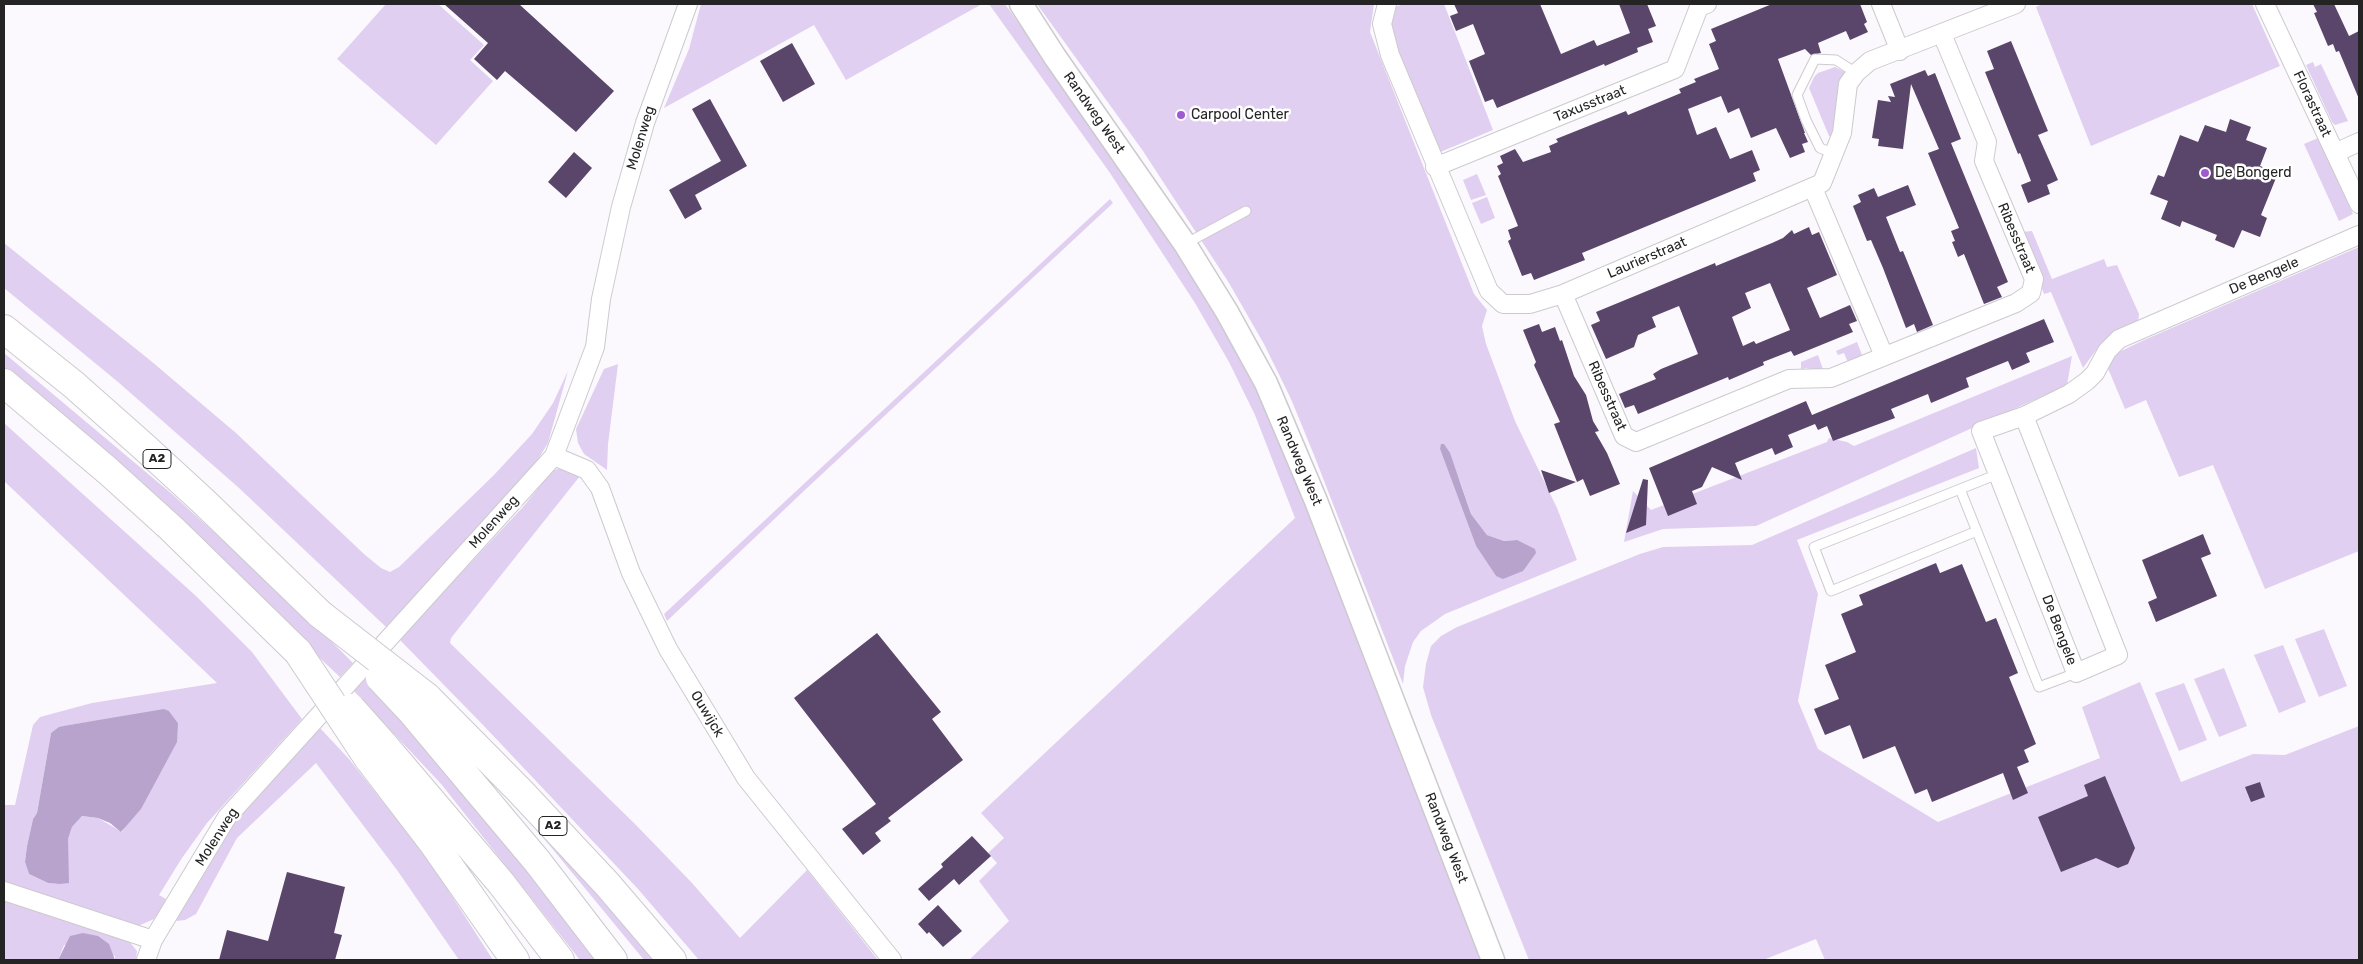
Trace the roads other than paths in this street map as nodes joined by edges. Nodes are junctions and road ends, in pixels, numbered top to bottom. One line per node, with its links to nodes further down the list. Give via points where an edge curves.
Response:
1 (688, 4): 25 (street, Molenweg, via 644,124 621,207 601,299 595,347)
2 (1021, 4): 19 (street, Randweg West)
3 (1387, 4): 14 (street, Laurierstraat, via 1382,24 1390,55)
4 (1707, 4): 14 (street, Taxusstraat, via 1699,7 1675,70)
5 (1882, 4): 9 (street)
6 (2016, 4): 8 (street)
7 (2265, 4): 12 (street, Florastraat)
8 (1942, 34): 9 (street); 22 (street, Ribesstraat, via 1987,142 1984,161 2034,279 2031,293 2016,303)
9 (1900, 51): 10 (street, via 1870,61)
10 (1856, 73): 13 (street, Laurierstraat, via 1848,84 1842,134); 13 (lane, via 1836,60 1815,59 1797,95 1820,148)
11 (2359, 142): 12 (street)
12 (2336, 152): 16 (street, Florastraat)
13 (1835, 154): 15 (street, Laurierstraat, via 1822,183)
14 (1435, 167): 20 (street, Laurierstraat, via 1489,291 1503,304 1530,304)
15 (1813, 188): 20 (street, Laurierstraat); 22 (street)
16 (2359, 204)
17 (1246, 211): 19 (lane)
18 (2359, 235): 24 (street, De Bengele, via 2119,339 2087,382)
19 (1185, 244): 40 (street, Randweg West, via 1266,383 1316,501)
20 (1563, 294): 22 (street, Ribesstraat, via 1624,436 1636,442 1789,380 1831,378)
21 (4, 329): 30 (highway, A2, bridge, via 74,384 143,446)
22 (1884, 356)
23 (4, 383): 31 (highway, bridge, via 172,528 296,650)
24 (2024, 416): 26 (street, De Bengele, via 1981,431); 29 (street, De Bengele, via 2118,655)
25 (554, 456): 33 (street, Molenweg, via 227,817); 39 (street, Ouwijck, via 587,470 592,476 600,488 631,573 668,649 746,778)
26 (1998, 474): 27 (lane); 29 (street, De Bengele)
27 (1960, 489): 28 (lane); 28 (lane, via 1814,548 1831,591)
28 (1977, 531): 29 (lane, via 2039,687)
29 (2076, 673)
30 (419, 705): 37 (highway, A2); 38 (highway, A2, via 520,791)
31 (376, 751): 35 (highway, via 433,843); 36 (highway, via 501,883)
32 (4, 891): 33 (street)
33 (153, 940): 34 (street, Molenweg)
34 (146, 960)
35 (515, 960)
36 (560, 960)
37 (613, 960)
38 (672, 960)
39 (892, 960)
40 (1493, 960)

